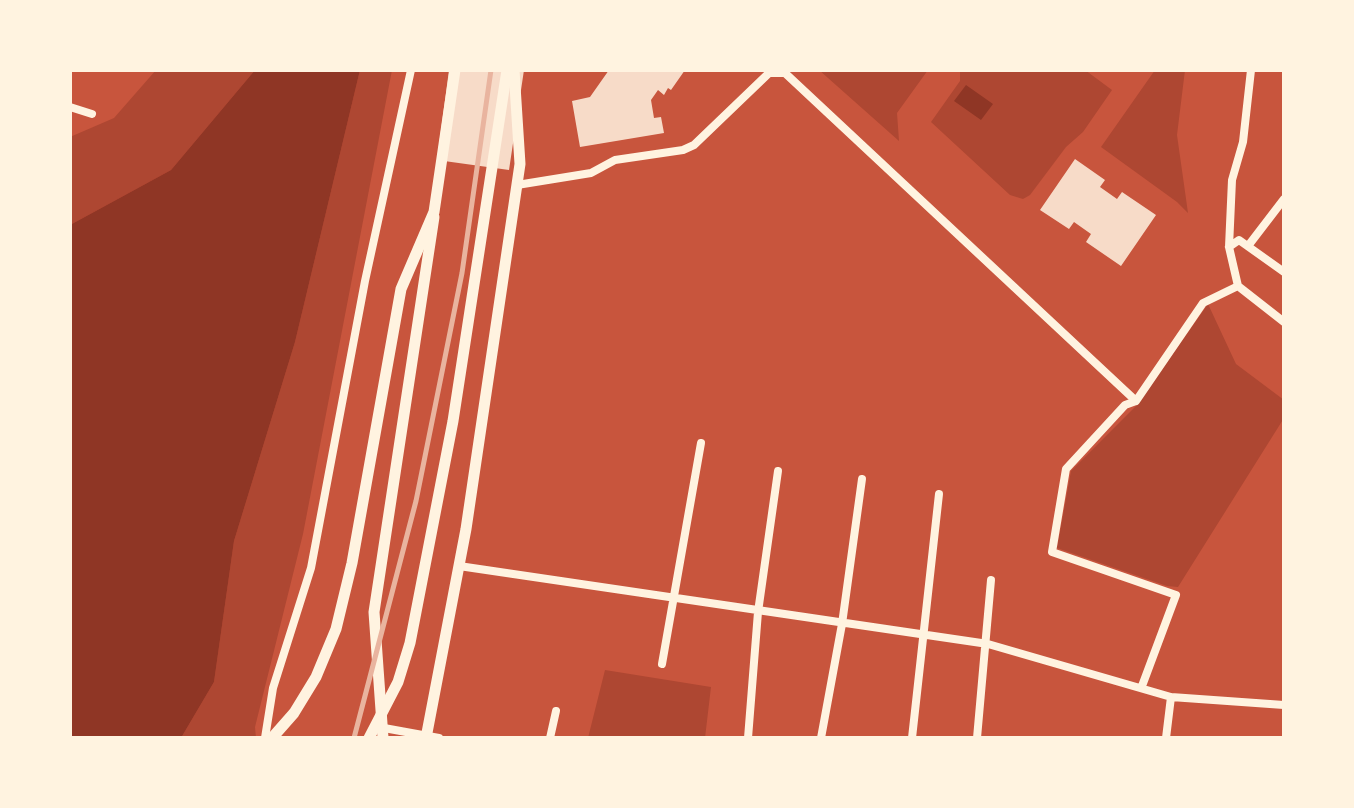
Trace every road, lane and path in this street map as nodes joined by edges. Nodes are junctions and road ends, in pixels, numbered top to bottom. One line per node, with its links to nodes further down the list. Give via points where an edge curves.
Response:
1 (411, 70): 35 (street, via 311,568 273,688)
2 (455, 70): 10 (main road)
3 (506, 70): 36 (main road, via 453,421 410,644)
4 (514, 70): 8 (main road)
5 (1251, 70): 12 (street)
6 (70, 107): 7 (street)
7 (92, 114)
8 (516, 185): 16 (street, via 683,150 769,74 785,74); 21 (main road)
9 (1284, 199): 11 (street)
10 (434, 212): 33 (main road, via 374,612); 35 (main road, via 401,289 336,629 316,678)
11 (1248, 246): 12 (street, via 1239,240); 13 (street)
12 (1228, 247): 14 (street)
13 (1284, 272)
14 (1238, 286): 15 (street); 16 (street, via 1203,303)
15 (1284, 322)
16 (1136, 401): 29 (street, via 1125,404 1066,469 1052,552 1176,594)
17 (701, 443): 23 (street)
18 (778, 472): 24 (street)
19 (862, 478): 25 (street)
20 (940, 494): 26 (street)
21 (459, 566): 23 (street); 34 (main road)
22 (991, 580): 27 (street)
23 (674, 598): 24 (street); 28 (street)
24 (758, 612): 25 (street); 38 (street)
25 (842, 624): 26 (street); 39 (street)
26 (922, 636): 27 (street); 40 (street)
27 (988, 644): 29 (street); 41 (street)
28 (662, 664)
29 (1142, 686): 30 (street)
30 (1171, 696): 31 (street); 42 (street)
31 (1284, 705)
32 (556, 711): 37 (street)
33 (383, 733): 34 (street)
34 (430, 737)
35 (269, 738)
36 (369, 738)
37 (550, 738)
38 (748, 738)
39 (821, 738)
40 (912, 738)
41 (977, 738)
42 (1166, 738)

